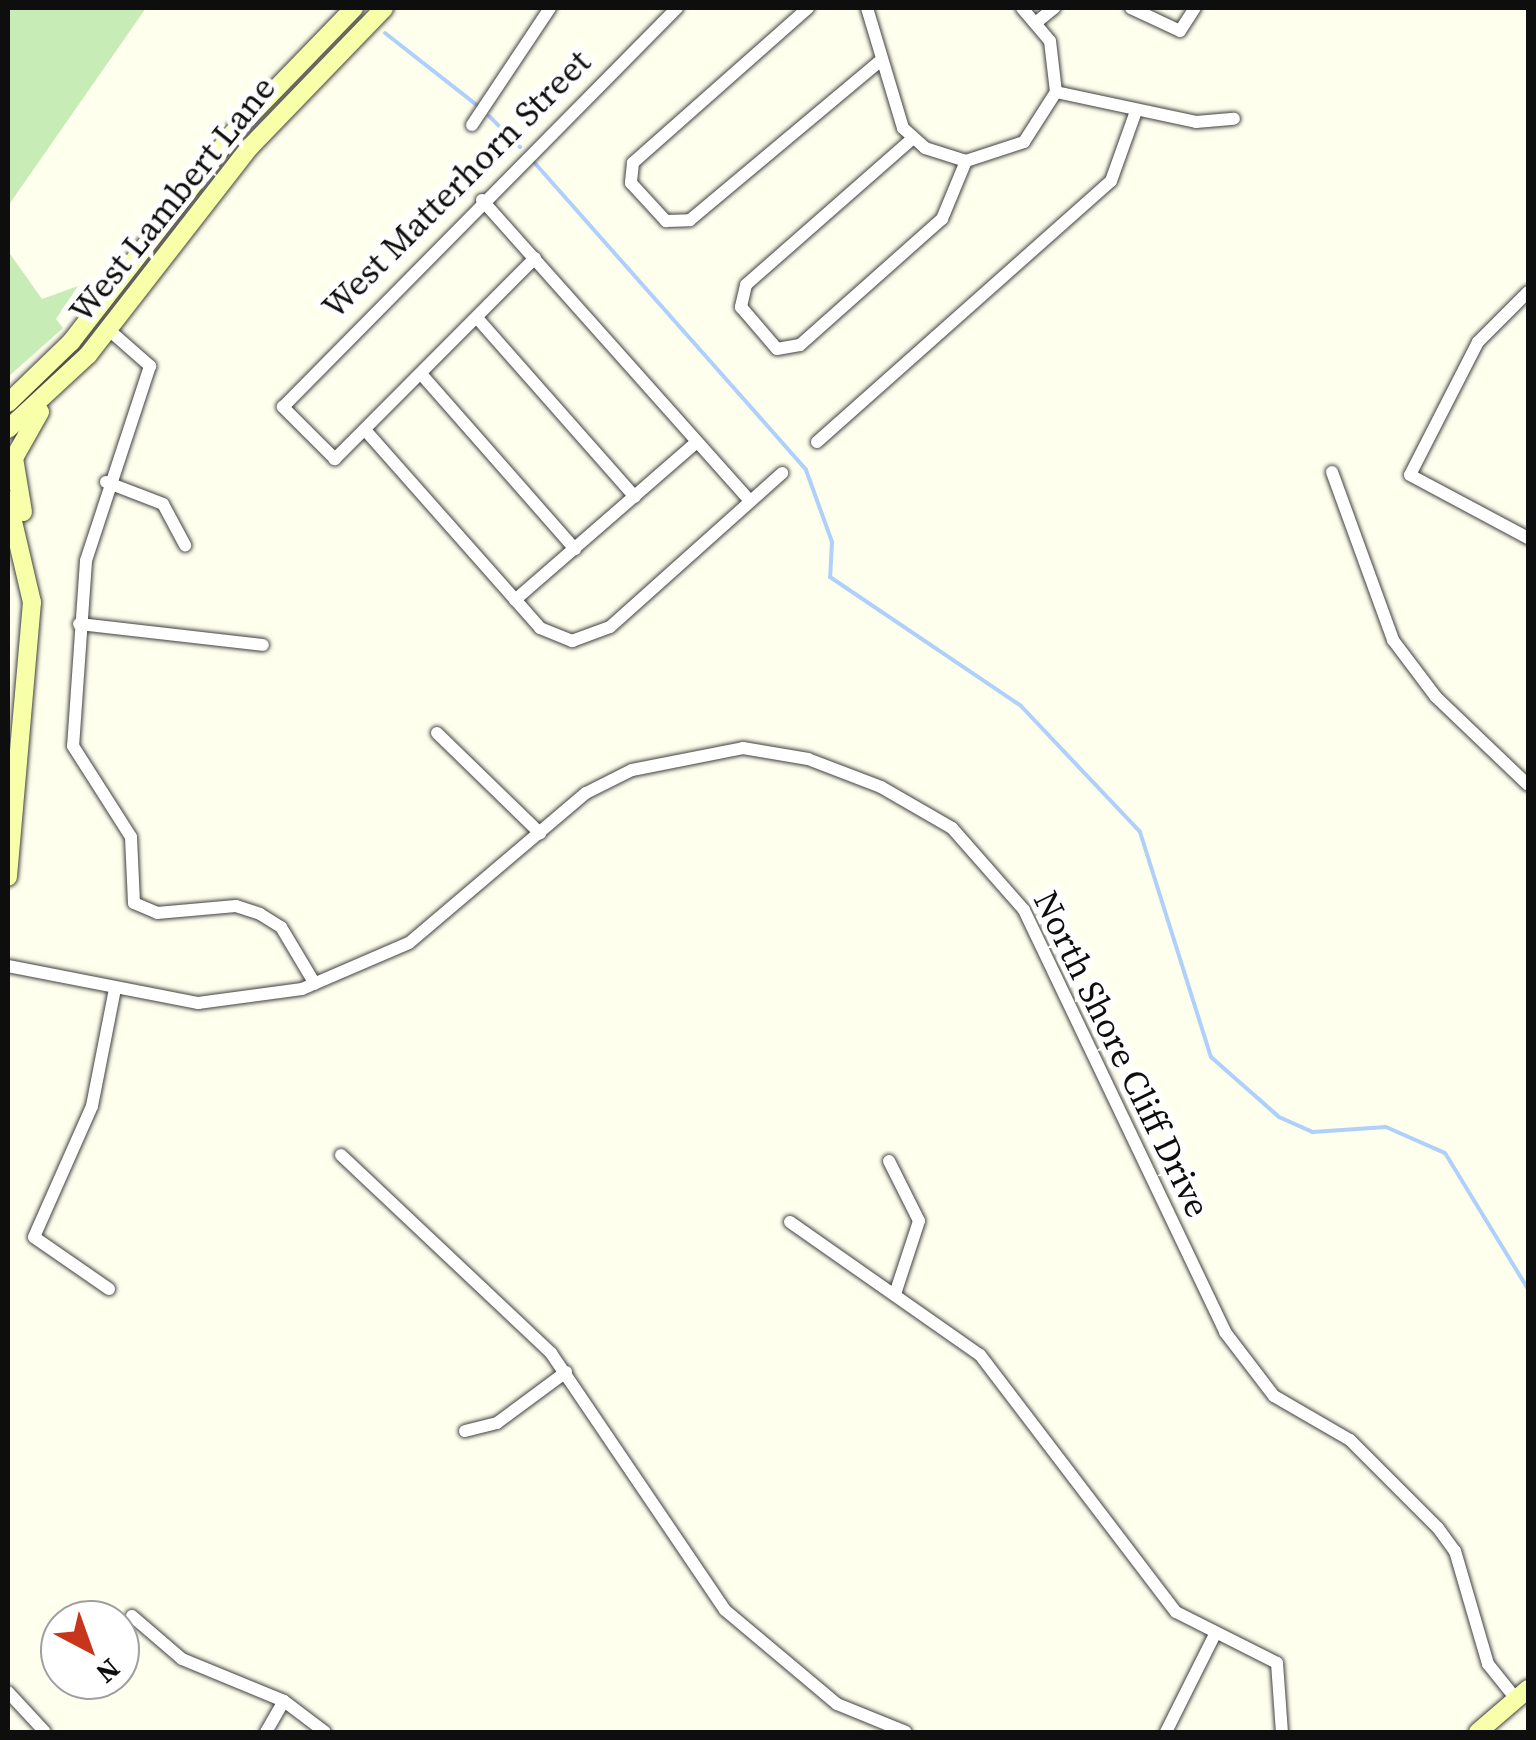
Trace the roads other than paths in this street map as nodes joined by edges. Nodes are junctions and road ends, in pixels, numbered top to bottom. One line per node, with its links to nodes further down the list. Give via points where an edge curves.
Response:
1 (354, 8): 19 (main road, West Lambert Lane)
2 (384, 8): 22 (main road, West Lambert Lane, via 260,135)
3 (550, 8): 16 (street)
4 (677, 8): 20 (street, West Matterhorn Street)
5 (808, 8): 12 (street, via 633,163 631,183 678,226)
6 (867, 8): 12 (street)
7 (1022, 8): 11 (street)
8 (1054, 8): 11 (street)
9 (1131, 8): 10 (street, via 1157,26 1186,28)
10 (1195, 8)
11 (1038, 21): 13 (street)
12 (880, 62): 17 (street)
13 (1056, 92): 14 (street); 18 (street, via 1024,142)
14 (1136, 111): 15 (street); 32 (street, via 1111,181)
15 (1234, 119)
16 (472, 125)
17 (912, 139): 18 (street); 18 (street, via 740,294 741,307 784,354 942,219)
18 (966, 162)
19 (204, 170): 22 (main road); 28 (main road, West Lambert Lane, via 72,342)
20 (482, 200): 21 (street); 30 (street, West Matterhorn Street, via 283,407 328,459)
21 (535, 258): 24 (street); 31 (street)
22 (154, 270): 25 (main road, West Lambert Lane)
23 (1528, 292): 39 (street, via 1478,342 1410,476)
24 (478, 319): 27 (street); 36 (street)
25 (108, 330): 26 (main road, West Lambert Lane); 35 (street, via 150,366)
26 (72, 373): 29 (main road, West Lambert Lane); 42 (main road, via 14,458)
27 (422, 375): 30 (street); 41 (street)
28 (8, 402)
29 (8, 429)
30 (366, 432): 43 (street)
31 (697, 442): 36 (street); 38 (street)
32 (817, 442)
33 (1332, 472): 47 (street, via 1393,640 1436,697)
34 (782, 473): 38 (street)
35 (106, 482): 40 (street, via 164,504); 44 (street)
36 (634, 497): 41 (street)
37 (8, 500): 42 (main road)
38 (750, 502): 43 (street, via 610,627 581,640 540,628)
39 (1528, 538)
40 (185, 545)
41 (575, 550): 43 (street)
42 (27, 555): 49 (main road, via 30,649)
43 (515, 600)
44 (79, 624): 45 (street); 51 (street, via 70,731 80,764 131,837 134,903 157,912 236,906 260,914 280,927)
45 (262, 644)
46 (437, 733): 48 (street)
47 (1528, 786)
48 (540, 833): 51 (street, North Shore Cliff Drive, via 409,943); 63 (street, North Shore Cliff Drive, via 632,770 743,748 808,759 952,828 1024,910 1146,1179 1240,1356 1274,1396 1379,1464 1438,1528 1455,1551 1488,1664)
49 (8, 877)
50 (8, 966): 52 (street, North Shore Cliff Drive)
51 (315, 984): 52 (street, North Shore Cliff Drive, via 198,1003)
52 (115, 989): 56 (street, via 92,1106 34,1237)
53 (341, 1155): 58 (street)
54 (889, 1161): 57 (street, via 918,1221)
55 (790, 1222): 57 (street)
56 (109, 1289)
57 (896, 1291): 61 (street, via 980,1355 1136,1570)
58 (566, 1372): 59 (street, via 497,1423); 68 (street, via 725,1610 837,1704)
59 (465, 1431)
60 (140, 1623): 64 (street, via 182,1659)
61 (1214, 1636): 69 (street); 70 (street, via 1278,1662)
62 (8, 1692): 65 (street)
63 (1522, 1694): 71 (main road)
64 (284, 1702): 66 (street); 67 (street)
65 (45, 1732)
66 (266, 1732)
67 (325, 1732)
68 (906, 1732)
69 (1166, 1732)
70 (1282, 1732)
71 (1478, 1732)

